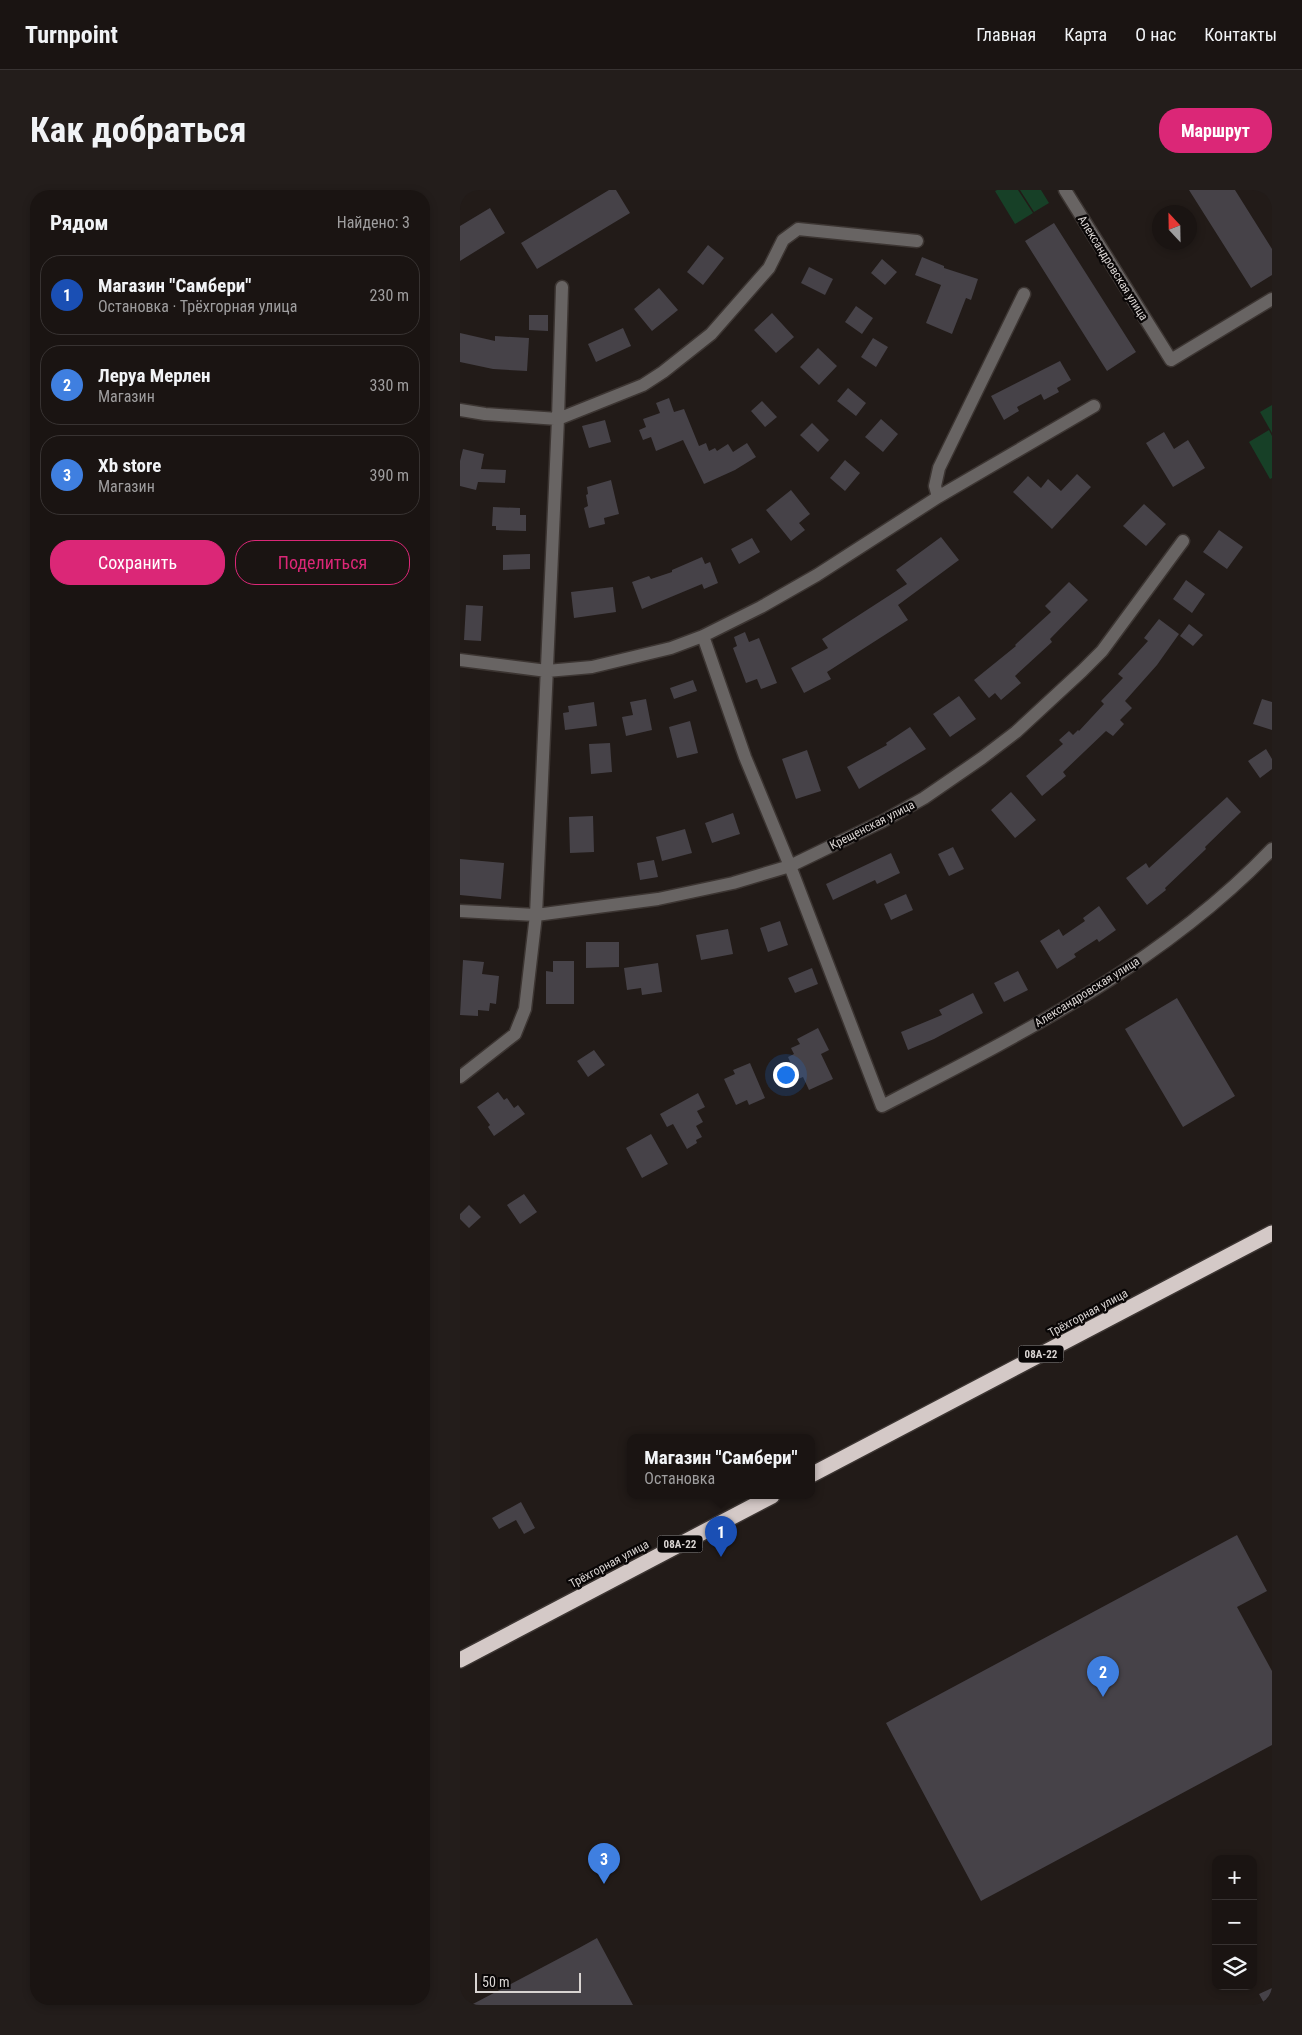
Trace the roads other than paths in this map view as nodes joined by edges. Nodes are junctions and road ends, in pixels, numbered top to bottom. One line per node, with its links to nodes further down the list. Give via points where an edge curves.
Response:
1 (1064, 190): 5 (street, Александровская улица, via 1162,346 1166,363)
2 (917, 241): 8 (street, via 798,228 783,240 769,268 711,334 643,385)
3 (562, 287): 8 (street)
4 (1024, 294): 9 (street, via 939,468 935,486)
5 (1272, 299)
6 (1094, 406): 9 (street)
7 (460, 410): 8 (street)
8 (558, 419): 13 (street)
9 (938, 497): 11 (street, via 817,576)
10 (1183, 541): 15 (street, Крещенская улица, via 1102,651 1016,732 924,798)
11 (703, 636): 13 (street, via 671,648 592,667); 15 (street, via 745,757)
12 (460, 660): 13 (street)
13 (547, 671): 17 (street)
14 (1272, 849): 15 (street, Александровская улица, via 1197,916 1101,985 995,1048 882,1106)
15 (790, 866): 17 (street, Крещенская улица, via 733,883 658,899)
16 (460, 911): 17 (street, Крещенская улица)
17 (536, 915): 18 (street, via 525,1010 515,1034)
18 (460, 1077)
19 (1272, 1233): 20 (highway, Трёхгорная улица / 08А-22)
20 (815, 1473)
21 (766, 1499): 22 (highway, Трёхгорная улица / 08А-22)
22 (460, 1660)

